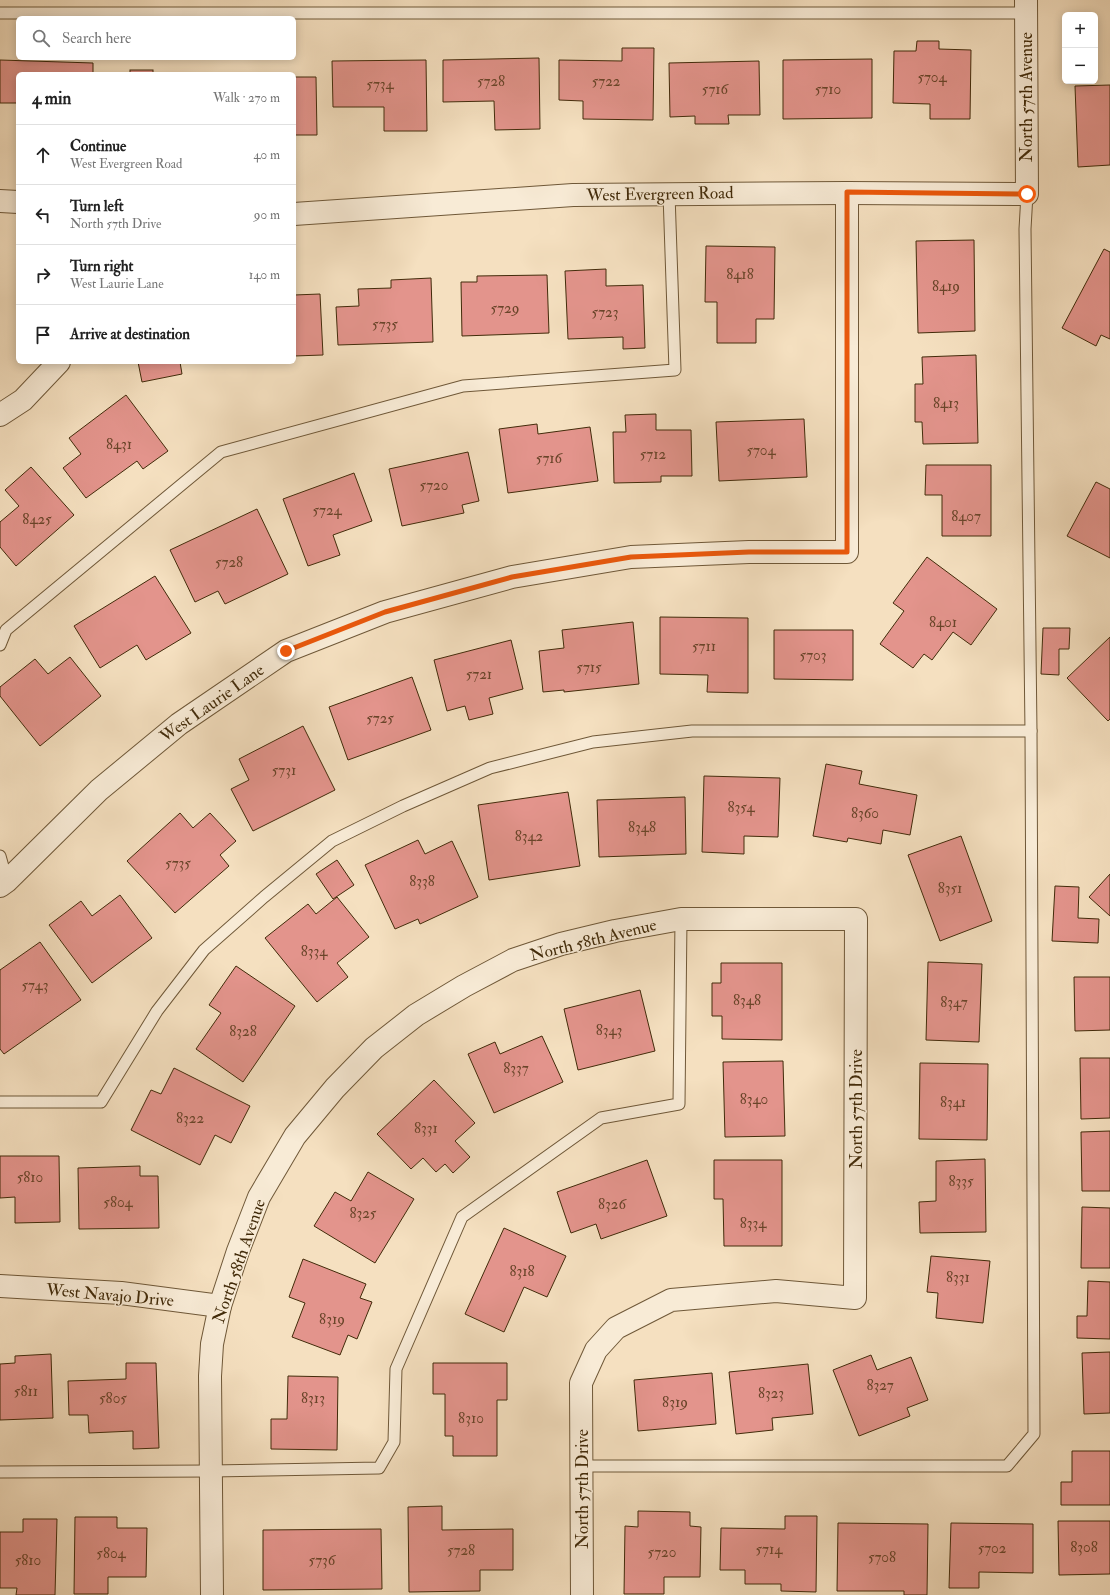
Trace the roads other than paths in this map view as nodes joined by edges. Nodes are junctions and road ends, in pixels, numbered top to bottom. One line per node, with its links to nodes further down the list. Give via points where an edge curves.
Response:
1 (1026, 6): 2 (lane); 5 (street, North 57th Avenue)
2 (0, 13)
3 (847, 192): 4 (street, West Evergreen Road); 5 (street, West Evergreen Road); 14 (street, West Laurie Lane, via 847,552 749,552 631,557 520,576 385,612 300,645 286,651 179,724 99,790)
4 (668, 194): 8 (street, West Evergreen Road, via 573,195); 11 (lane, via 675,370 463,386 221,452 6,630)
5 (1027, 194): 12 (lane, via 1025,229)
6 (0, 200): 7 (street)
7 (16, 202)
8 (296, 214)
9 (56, 364): 10 (street, via 23,400)
10 (0, 415)
11 (0, 645)
12 (1031, 732): 17 (lane, via 692,732 593,742 490,768 332,841 264,896 204,950 157,1011 101,1102); 20 (lane, via 1034,1434 1008,1466)
13 (0, 856): 14 (lane)
14 (4, 883)
15 (681, 919): 16 (street, North 58th Avenue); 19 (street, North 58th Avenue, via 561,944 513,960 416,1015 374,1048 335,1088 295,1136 259,1197); 22 (lane, via 679,1104 601,1118 462,1217 396,1369 394,1442 379,1468)
16 (856, 919): 20 (street, North 57th Drive, via 855,1298 776,1291 671,1300 616,1328 596,1350 582,1383)
17 (0, 1102)
18 (0, 1286): 19 (street, West Navajo Drive, via 121,1293)
19 (220, 1306): 22 (street, North 58th Avenue, via 212,1344 210,1376)
20 (583, 1466): 24 (street, North 57th Drive)
21 (0, 1472): 22 (lane)
22 (211, 1472): 23 (street, North 58th Avenue)
23 (212, 1595)
24 (582, 1595)

